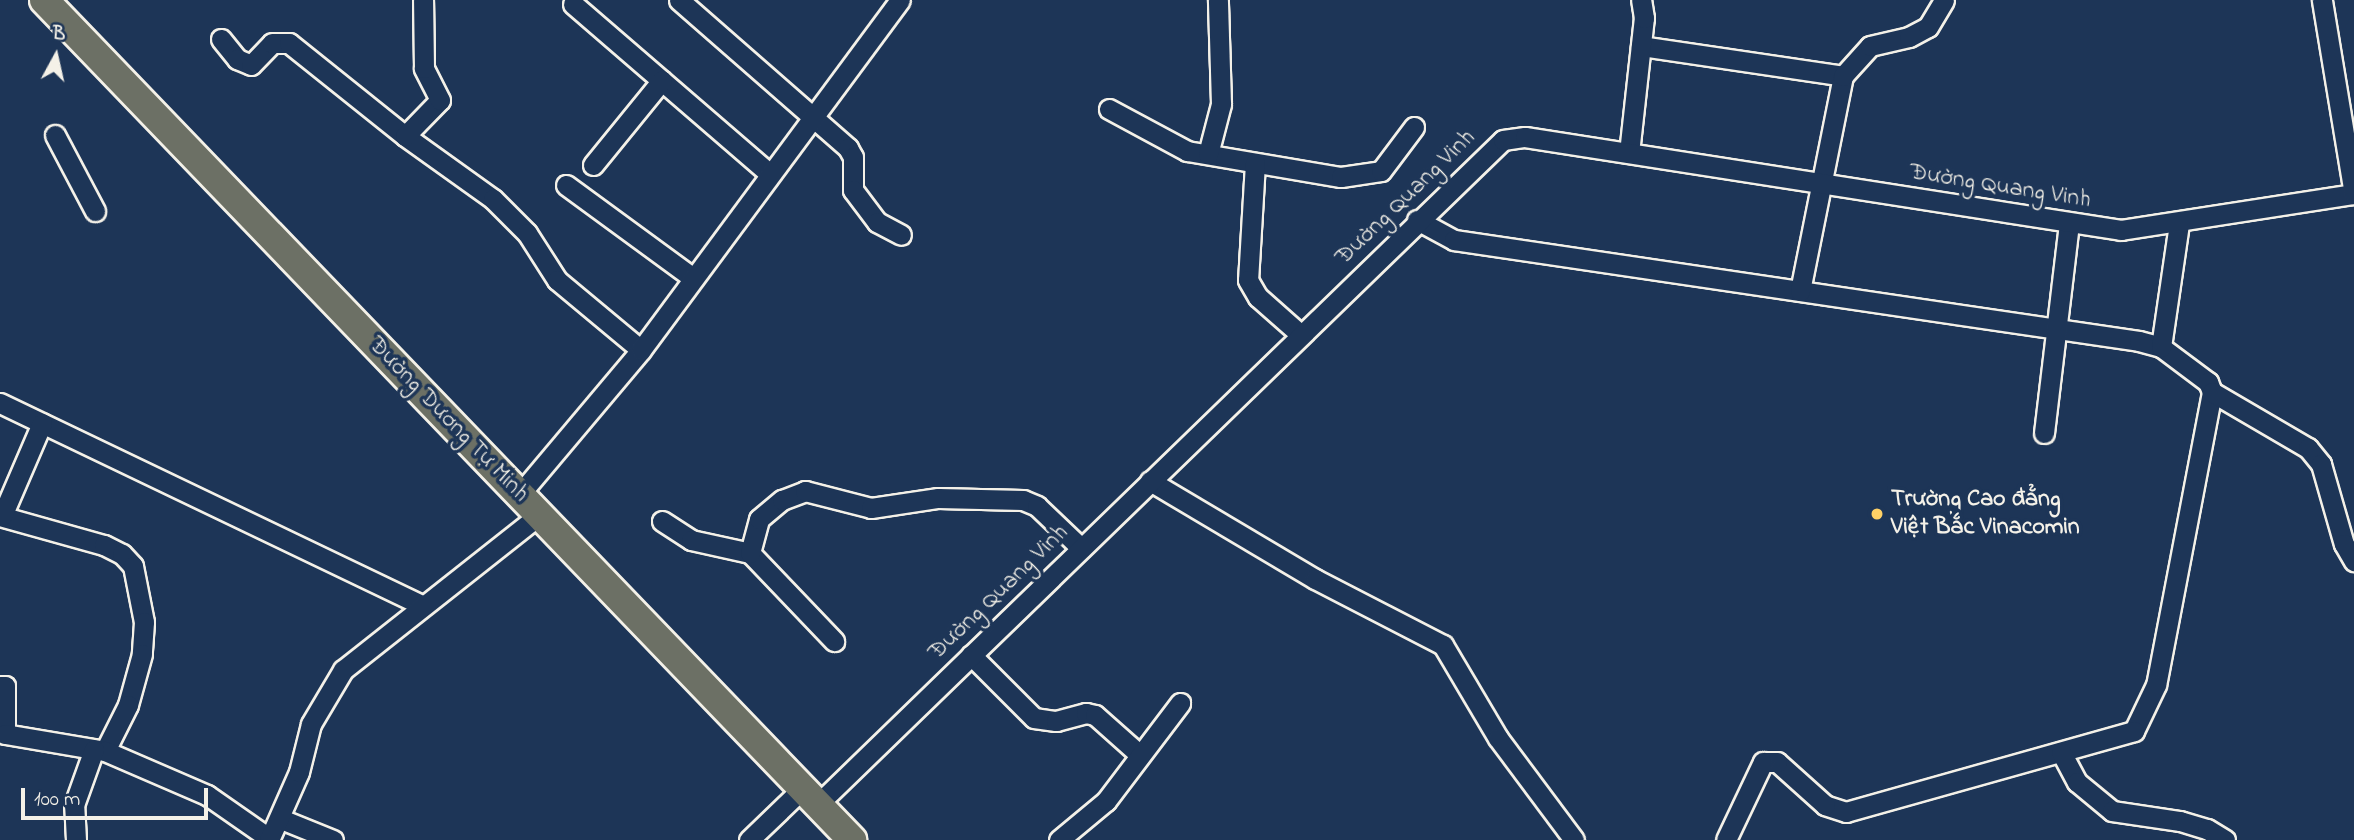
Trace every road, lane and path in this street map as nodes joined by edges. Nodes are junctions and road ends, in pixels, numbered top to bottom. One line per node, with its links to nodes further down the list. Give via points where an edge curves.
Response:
1 (44, 0): 43 (highway, Đường Dương Tự Minh)
2 (423, 0): 18 (street, via 422,57 440,105)
3 (679, 0): 15 (street)
4 (900, 0): 15 (street)
5 (1218, 0): 20 (street, via 1221,104)
6 (1641, 0): 11 (street)
7 (1944, 0): 12 (street, via 1928,27 1909,37 1870,46)
8 (2322, 0): 26 (street)
9 (573, 4): 13 (street)
10 (221, 39): 18 (street, via 237,59 251,65 272,43 289,43)
11 (1641, 46): 12 (street); 19 (street)
12 (1843, 76): 24 (street)
13 (662, 80): 22 (street); 23 (street)
14 (1109, 109): 20 (street, via 1165,142)
15 (811, 115): 23 (street); 31 (street, via 848,148 853,157 853,190 860,201 886,230)
16 (1414, 127): 21 (street, via 1392,161 1366,176 1341,177)
17 (55, 135): 27 (street)
18 (405, 136): 37 (street, via 493,199 527,233 557,280)
19 (1629, 153): 24 (street, Đường Quang Vinh); 28 (street, Đường Quang Vinh, via 1525,137 1503,140)
20 (1208, 154): 21 (street)
21 (1255, 163): 35 (street, via 1248,280 1258,297)
22 (593, 165)
23 (769, 173): 32 (street)
24 (1819, 184): 29 (street, Đường Quang Vinh); 33 (street)
25 (566, 185): 32 (street)
26 (2354, 194): 30 (street, Đường Quang Vinh)
27 (95, 211)
28 (1417, 220): 33 (street, via 1454,240); 35 (street, Đường Quang Vinh)
29 (2069, 222): 30 (street, Đường Quang Vinh, via 2121,230); 34 (street)
30 (2179, 224): 36 (street)
31 (901, 235)
32 (693, 278): 37 (street)
33 (1800, 291): 34 (street)
34 (2053, 328): 36 (street); 41 (street, via 2052,392)
35 (1300, 334): 42 (street, Đường Quang Vinh)
36 (2161, 347): 38 (street, via 2201,374)
37 (641, 349): 43 (street)
38 (2212, 392): 49 (street, via 2308,448 2321,464 2344,544); 56 (street, via 2156,685 2145,714 2126,735)
39 (0, 403): 40 (street)
40 (42, 423): 45 (street); 50 (street)
41 (2044, 433)
42 (1150, 481): 47 (street, Đường Quang Vinh); 66 (street, via 1315,579 1443,645 1498,738)
43 (519, 495): 44 (highway, Đường Dương Tự Minh)
44 (538, 515): 50 (street); 58 (highway, Đường Dương Tự Minh)
45 (1, 516): 55 (street, via 104,545 133,566 144,622 142,654 128,705)
46 (662, 521): 48 (street, via 691,540)
47 (1081, 548): 48 (street, via 1037,506 1023,500 938,498 871,508 805,491 782,500 759,519); 52 (street, Đường Quang Vinh)
48 (750, 553): 51 (street)
49 (2354, 561)
50 (422, 605): 59 (street, via 343,670 311,724)
51 (834, 641)
52 (971, 655): 57 (street, via 1034,718 1056,722 1086,713 1095,715); 58 (street, Đường Quang Vinh)
53 (0, 686): 55 (street, via 5,686 5,734)
54 (1180, 703): 57 (street)
55 (99, 750): 60 (street, via 207,795); 61 (street, via 74,805)
56 (2061, 752): 67 (street, via 1846,811 1825,805 1777,762 1763,762); 68 (street, via 2077,782 2112,811 2207,829)
57 (1140, 755): 65 (street, via 1106,801)
58 (810, 797): 63 (street, Đường Quang Vinh); 64 (highway, Đường Dương Tự Minh)
59 (281, 819): 60 (street); 62 (street)
60 (269, 839)
61 (76, 840)
62 (333, 840)
63 (749, 840)
64 (852, 840)
65 (1059, 840)
66 (1574, 840)
67 (1726, 840)
68 (2225, 840)

